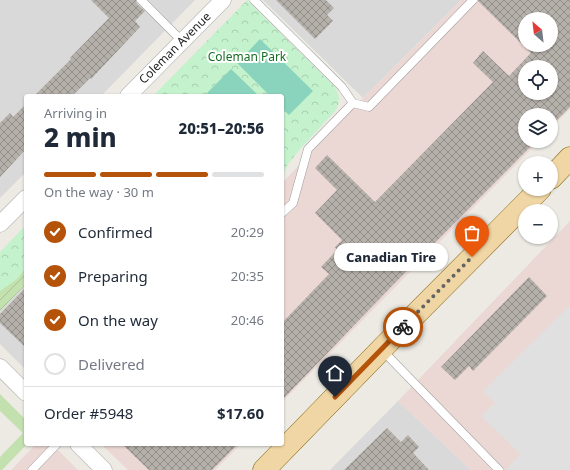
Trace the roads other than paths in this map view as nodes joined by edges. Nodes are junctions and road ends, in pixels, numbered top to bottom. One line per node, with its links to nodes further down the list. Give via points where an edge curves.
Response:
1 (141, 0): 5 (lane)
2 (223, 0): 5 (street, Coleman Avenue)
3 (254, 0): 7 (lane, via 342,87)
4 (473, 0): 7 (lane, via 369,107)
5 (182, 42): 6 (street, Coleman Avenue)
6 (130, 94)
7 (353, 103): 12 (lane, via 308,149 293,202)
8 (570, 158): 9 (main road)
9 (558, 171)
10 (533, 196): 14 (main road)
11 (24, 200): 13 (street)
12 (284, 211)
13 (0, 224)
14 (382, 349): 21 (main road); 22 (lane)
15 (0, 367): 16 (street)
16 (24, 391)
17 (55, 446): 19 (lane)
18 (80, 446): 20 (street)
19 (32, 470)
20 (104, 470)
21 (264, 470)
22 (499, 470)

